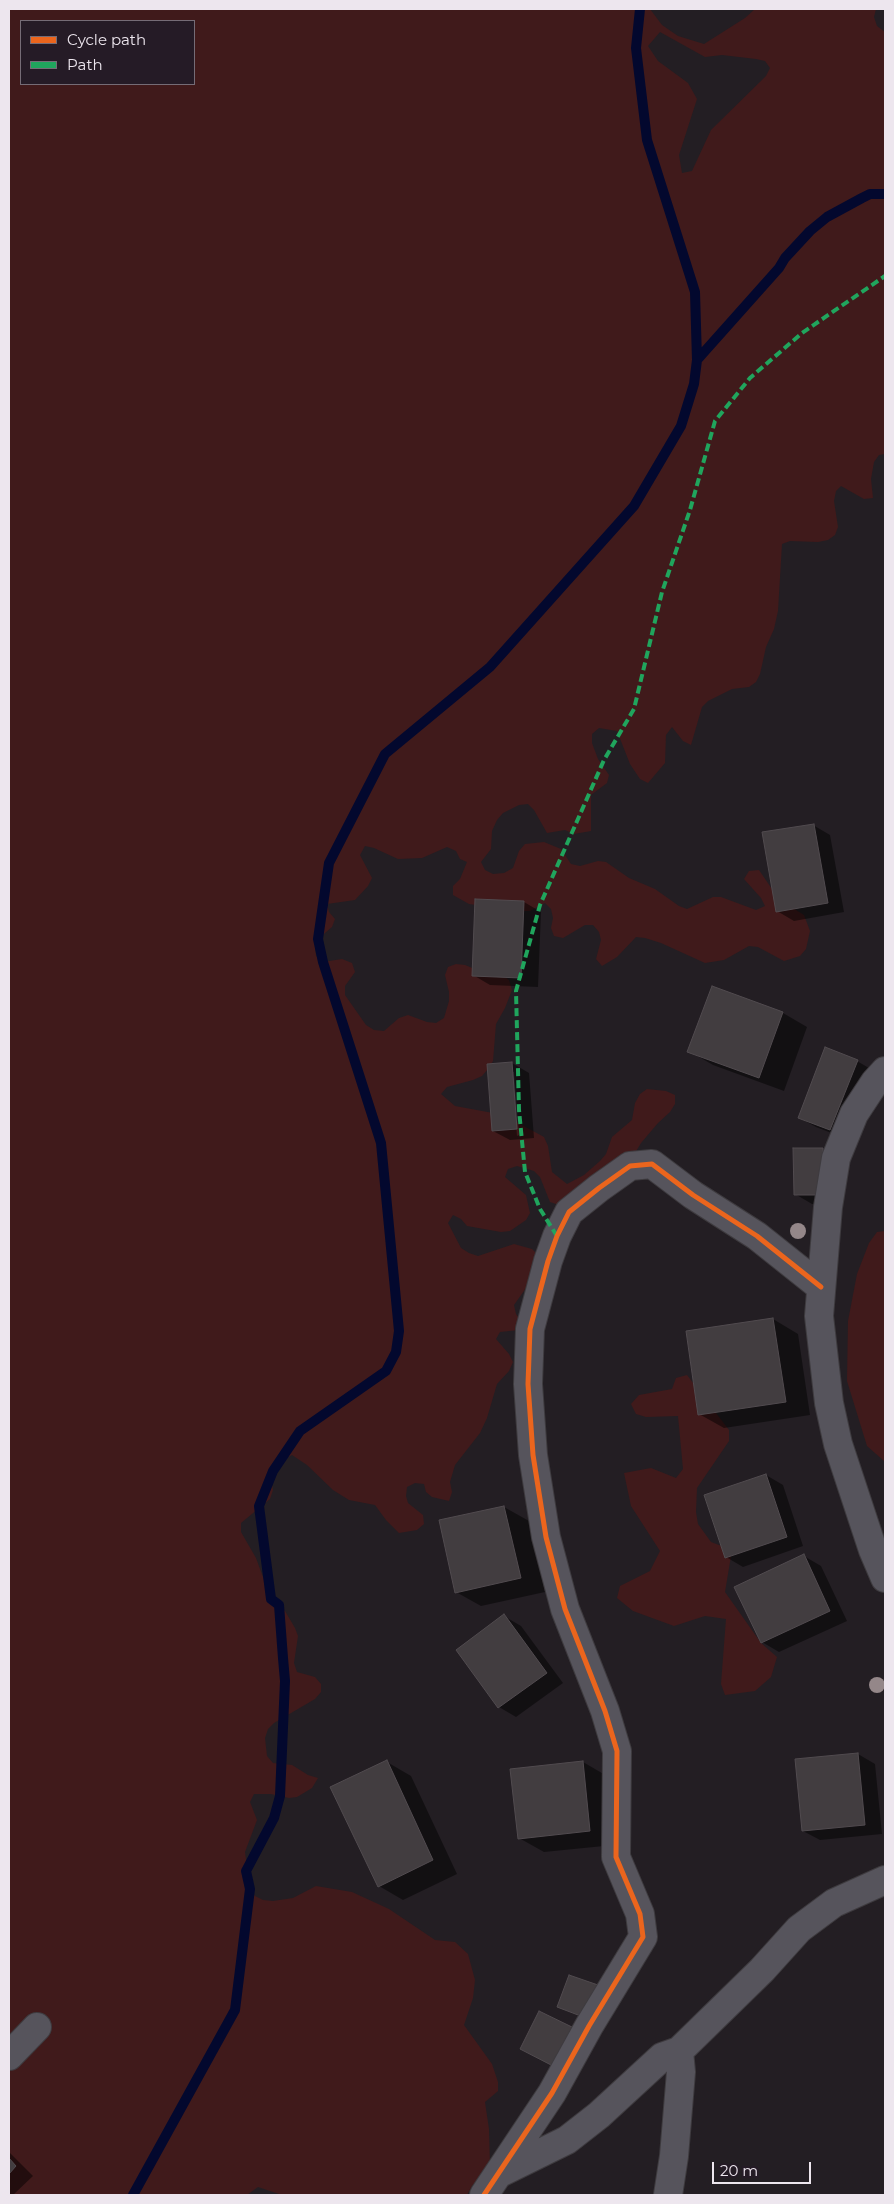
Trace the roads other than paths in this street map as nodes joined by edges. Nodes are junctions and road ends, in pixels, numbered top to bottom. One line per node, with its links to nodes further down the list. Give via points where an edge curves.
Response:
1 (885, 1072): 2 (street, via 854,1114 836,1158)
2 (821, 1287): 3 (street, via 819,1316 829,1403 838,1444); 8 (street, via 757,1236 652,1164 630,1166 569,1212 554,1244 530,1330 528,1384 533,1455 546,1537 565,1609 618,1751 616,1857 640,1914 643,1937 552,2093)
3 (885, 1578)
4 (885, 1880): 6 (street, via 834,1903 799,1929)
5 (37, 2027): 7 (street)
6 (679, 2052): 8 (street, via 662,2057 567,2140); 9 (street, via 681,2072)
7 (9, 2056)
8 (491, 2185)
9 (668, 2195)

